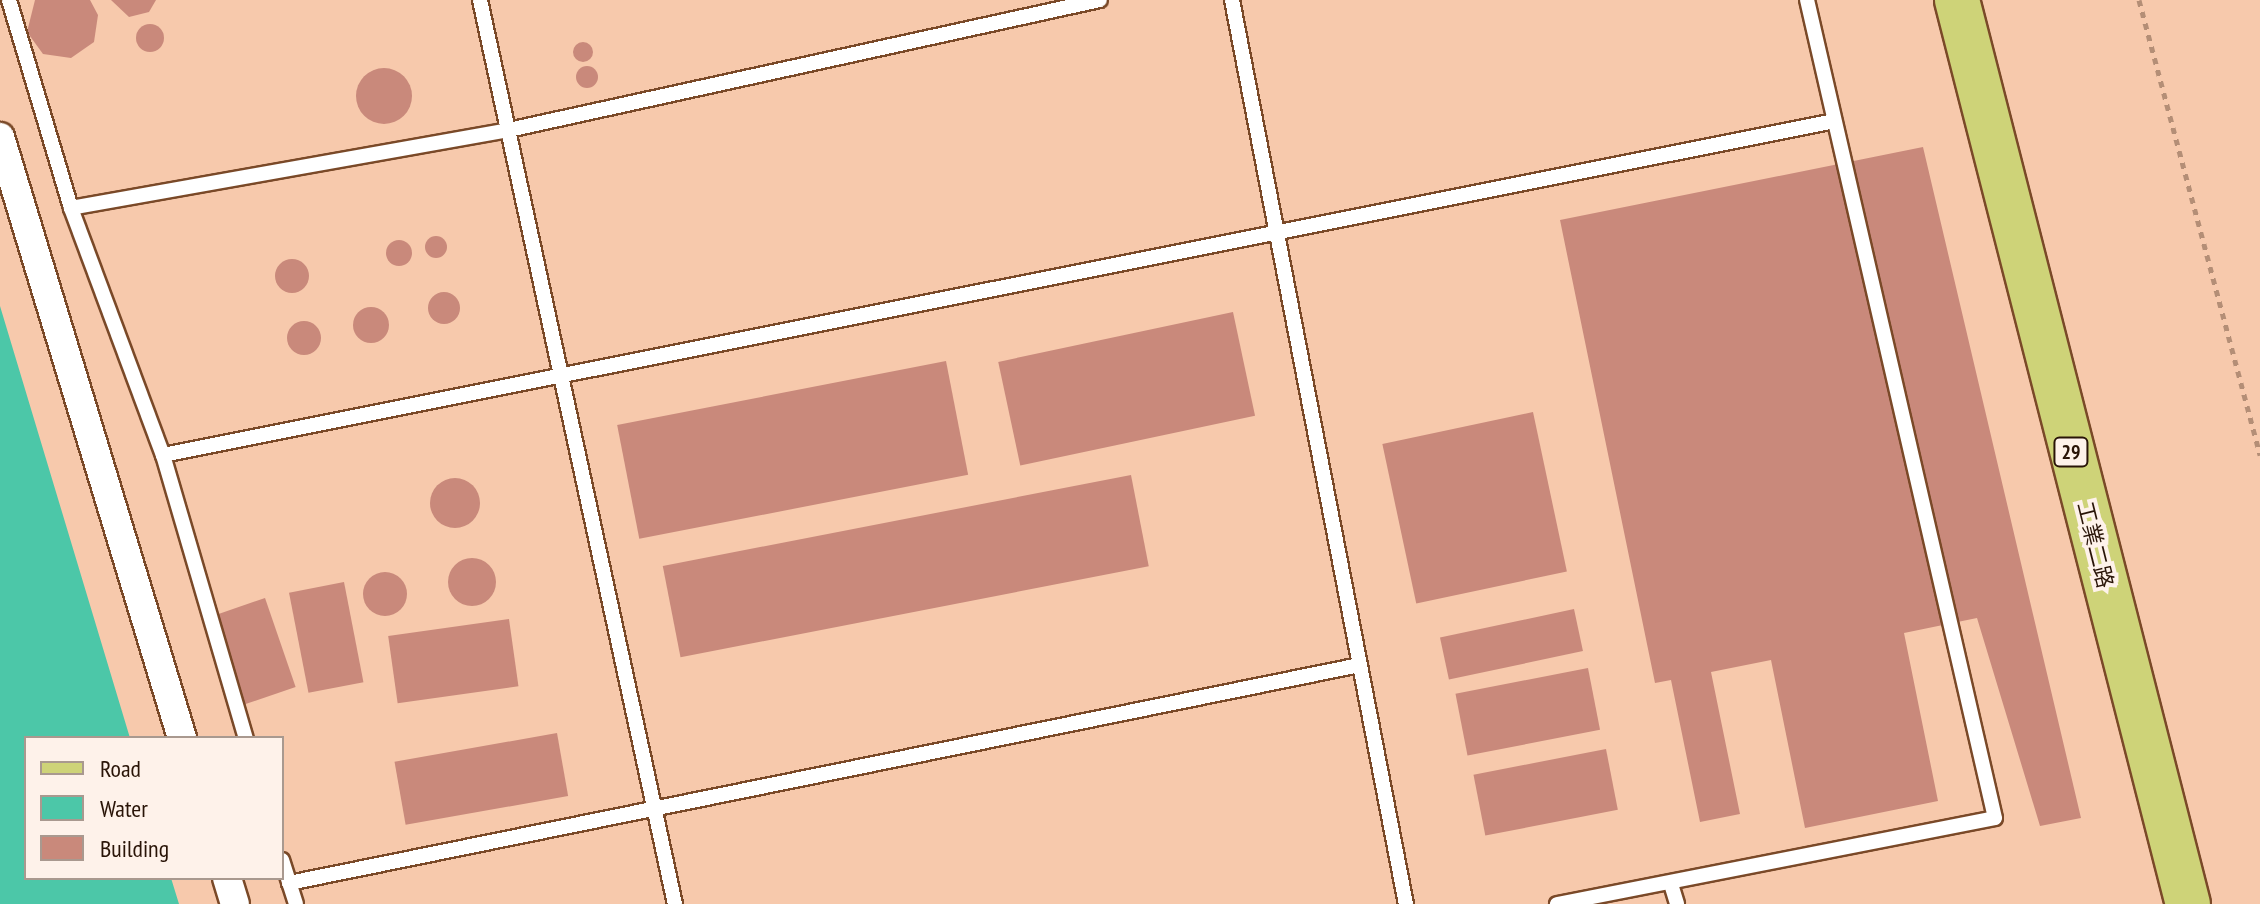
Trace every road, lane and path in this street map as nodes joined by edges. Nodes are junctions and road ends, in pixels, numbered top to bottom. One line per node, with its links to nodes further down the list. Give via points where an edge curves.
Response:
1 (9, 0): 11 (lane)
2 (480, 0): 9 (lane)
3 (1100, 0): 9 (lane)
4 (1232, 0): 12 (lane)
5 (1807, 0): 8 (lane)
6 (1957, 0): 30 (main road, 工業二路 / 29)
7 (2139, 0): 15 (path)
8 (1834, 121): 12 (lane); 23 (lane, via 1995,818)
9 (504, 131): 11 (lane); 13 (lane)
10 (0, 137): 17 (street)
11 (71, 208): 14 (lane)
12 (1278, 230): 13 (lane); 16 (lane)
13 (557, 375): 14 (lane); 19 (lane)
14 (163, 455): 18 (lane)
15 (2260, 455)
16 (1360, 665): 19 (lane); 27 (lane)
17 (181, 736)
18 (245, 736)
19 (655, 813): 22 (lane); 26 (lane)
20 (284, 867): 22 (lane)
21 (228, 880): 24 (street)
22 (289, 883): 25 (lane)
23 (1671, 884): 28 (lane); 29 (lane)
24 (235, 904)
25 (296, 904)
26 (675, 904)
27 (1406, 904)
28 (1557, 904)
29 (1677, 904)
30 (2188, 904)

